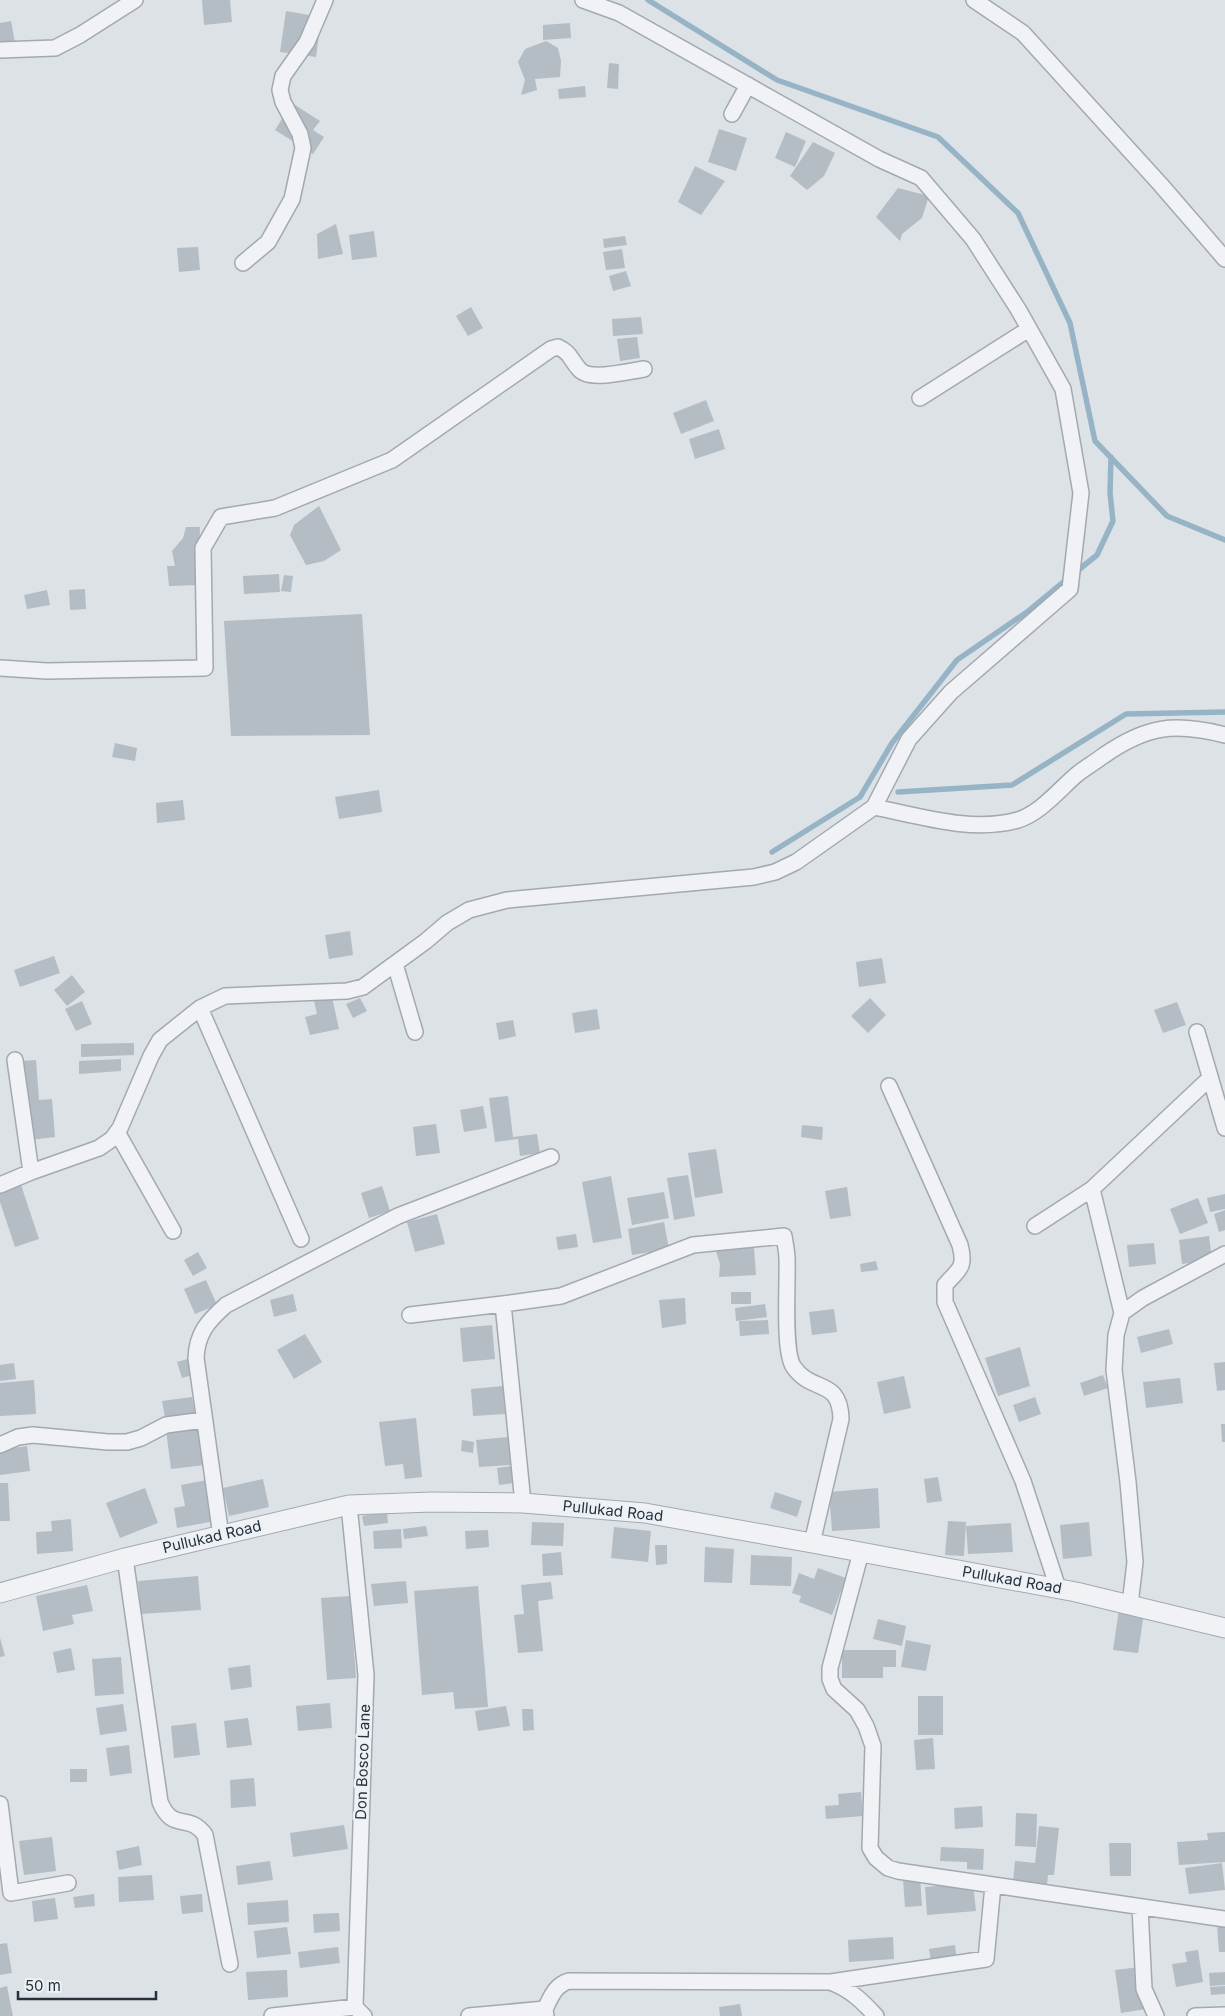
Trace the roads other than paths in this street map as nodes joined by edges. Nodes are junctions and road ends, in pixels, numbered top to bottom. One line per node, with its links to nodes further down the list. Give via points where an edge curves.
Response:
1 (135, 0): 5 (street, via 54,48)
2 (325, 0): 9 (street, via 307,42 282,76 280,90 283,102 300,134 303,148 292,199 268,242)
3 (584, 0): 6 (street, via 619,12)
4 (974, 0): 8 (street, via 1023,33)
5 (0, 50)
6 (748, 86): 7 (street); 10 (street, via 879,160 921,178 973,239)
7 (732, 114)
8 (1225, 259)
9 (243, 263)
10 (1029, 329): 12 (street); 15 (street, via 1063,389 1081,493 1070,589 951,692 909,739)
11 (644, 369): 13 (street, via 590,376 580,371 568,352 558,346 551,348 392,460 276,508 221,517 204,548 204,668 46,671)
12 (920, 398)
13 (0, 668)
14 (1225, 735): 15 (street, via 1178,727 1140,734 1076,775 1051,800 1020,819 996,824 965,824)
15 (874, 808): 16 (street, via 796,862 774,872 754,877 507,900 469,910 446,923)
16 (395, 964): 17 (street, via 363,987 347,991 225,996); 18 (street)
17 (200, 1008): 24 (street, via 160,1040); 31 (street)
18 (415, 1032)
19 (1197, 1032): 21 (street)
20 (14, 1060): 26 (street)
21 (1210, 1078): 23 (street); 28 (street)
22 (890, 1086): 44 (street, via 964,1260 945,1285 945,1302 1023,1481)
23 (1225, 1128)
24 (117, 1132): 26 (street, via 99,1148); 30 (street)
25 (551, 1157): 36 (street, via 398,1216 226,1306 197,1342)
26 (31, 1172): 27 (street)
27 (0, 1185)
28 (1092, 1189): 29 (street); 34 (street)
29 (1035, 1226)
30 (173, 1232)
31 (301, 1239)
32 (1225, 1254): 34 (street, via 1143,1298)
33 (503, 1304): 35 (street); 38 (street); 41 (street, via 560,1296 693,1245 784,1236 788,1342 793,1365 807,1380 837,1397 841,1408)
34 (1122, 1313): 46 (street, via 1116,1336 1114,1370 1135,1562)
35 (410, 1315)
36 (204, 1420): 37 (street, via 166,1425 127,1442 33,1435); 40 (street)
37 (0, 1445)
38 (523, 1502): 39 (street, Pullukad Road); 41 (street, Pullukad Road, via 645,1513)
39 (350, 1505): 40 (street, Pullukad Road); 55 (street, Don Bosco Lane, via 366,1675)
40 (221, 1536): 43 (street, Pullukad Road)
41 (812, 1543): 42 (street, Pullukad Road)
42 (861, 1552): 44 (street, Pullukad Road); 50 (street, via 830,1678 834,1689 857,1710 872,1746 870,1848 876,1858 898,1872)
43 (125, 1558): 45 (street, Pullukad Road); 53 (street, via 160,1802 165,1815 200,1827 205,1835)
44 (1058, 1588): 46 (street, Pullukad Road)
45 (0, 1593)
46 (1130, 1605): 47 (street, Pullukad Road)
47 (1225, 1628)
48 (0, 1804): 49 (street, via 11,1893)
49 (68, 1884)
50 (993, 1885): 51 (street); 54 (street, via 986,1959)
51 (1140, 1907): 52 (street); 61 (street, via 1144,1990)
52 (1225, 1919)
53 (230, 1964)
54 (830, 1982): 56 (street, via 569,1981 555,1990); 60 (street, via 857,1996)
55 (359, 2011): 58 (street)
56 (545, 2013): 59 (street)
57 (1225, 2014): 62 (street)
58 (272, 2016)
59 (469, 2016)
60 (876, 2016)
61 (1156, 2016)
62 (1195, 2016)

